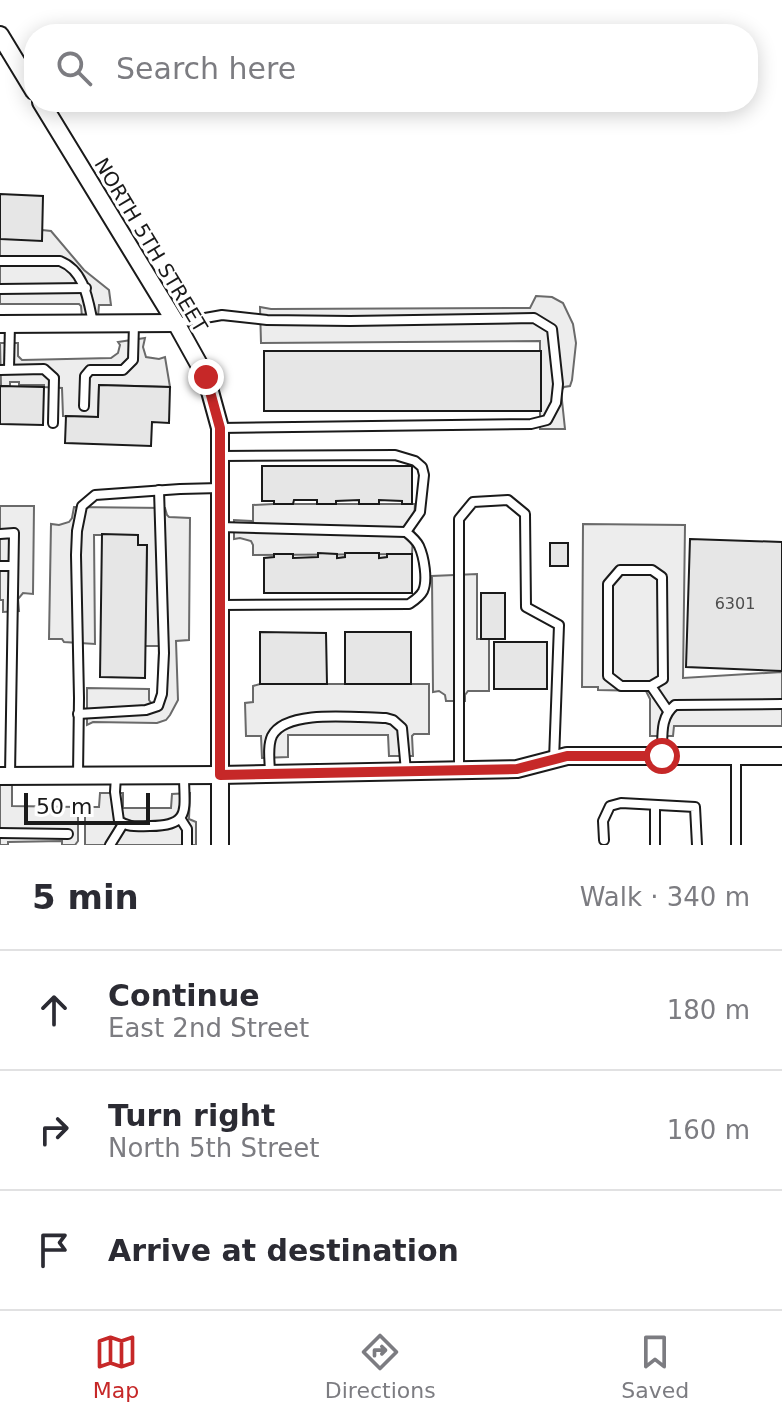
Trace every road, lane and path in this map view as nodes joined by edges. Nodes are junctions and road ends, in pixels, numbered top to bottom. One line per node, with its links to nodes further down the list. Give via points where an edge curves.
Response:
1 (0, 35): 2 (street)
2 (8, 62): 3 (street)
3 (24, 80)
4 (47, 112): 10 (street, NORTH 5TH STREET)
5 (0, 261): 6 (lane, via 60,261)
6 (86, 288): 7 (lane); 8 (lane)
7 (0, 289)
8 (93, 323): 9 (street); 11 (street)
9 (134, 323): 10 (street); 13 (lane, via 133,360 123,370 90,370)
10 (176, 323): 15 (street, NORTH 5TH STREET, via 206,377); 15 (lane, via 222,315 350,321 534,318 552,329 558,384 547,420)
11 (5, 324): 12 (lane)
12 (5, 370): 14 (lane, via 44,369 54,378)
13 (84, 406)
14 (53, 423)
15 (220, 428): 16 (street, NORTH 5TH STREET)
16 (220, 456): 17 (street, NORTH 5TH STREET); 20 (lane, via 395,455 415,461 424,475 420,512)
17 (220, 488): 18 (lane); 19 (street, NORTH 5TH STREET)
18 (159, 490): 30 (lane, via 95,495 82,506 76,555); 30 (lane, via 164,653 158,706)
19 (220, 527): 20 (lane); 24 (street, NORTH 5TH STREET)
20 (406, 532): 24 (lane, via 420,547 425,577 425,587 409,604)
21 (0, 534): 23 (lane, via 14,533)
22 (0, 566): 23 (lane)
23 (13, 566): 27 (lane)
24 (220, 605): 39 (street, NORTH 5TH STREET)
25 (651, 686): 25 (lane, via 621,686 608,676 608,584 620,570 652,570 662,577 663,679); 29 (lane)
26 (0, 697): 27 (lane)
27 (12, 697): 40 (lane)
28 (782, 704): 29 (lane, via 675,705)
29 (668, 711): 31 (lane)
30 (78, 714): 41 (lane)
31 (662, 756): 32 (street); 34 (street)
32 (736, 756): 33 (street); 54 (lane)
33 (782, 756)
34 (554, 760): 35 (street, via 517,769); 35 (lane, via 559,625 526,607 525,514 508,500 473,502 459,519)
35 (459, 770): 36 (street)
36 (406, 771): 37 (street); 37 (lane, via 402,728 393,720 311,717 274,733)
37 (270, 774): 39 (street)
38 (184, 775): 39 (street); 42 (street); 44 (lane)
39 (220, 775): 51 (street, NORTH 5TH STREET)
40 (5, 776): 41 (street)
41 (78, 776): 42 (street)
42 (116, 776): 45 (lane, via 117,815)
43 (655, 805): 48 (lane, via 610,806 603,821); 52 (lane); 53 (lane, via 695,807)
44 (180, 818): 45 (lane, via 168,826); 50 (lane, via 187,829)
45 (123, 824): 49 (lane)
46 (0, 833): 47 (lane)
47 (68, 834)
48 (604, 840)
49 (110, 845)
50 (187, 845)
51 (220, 845)
52 (655, 845)
53 (697, 845)
54 (736, 845)

